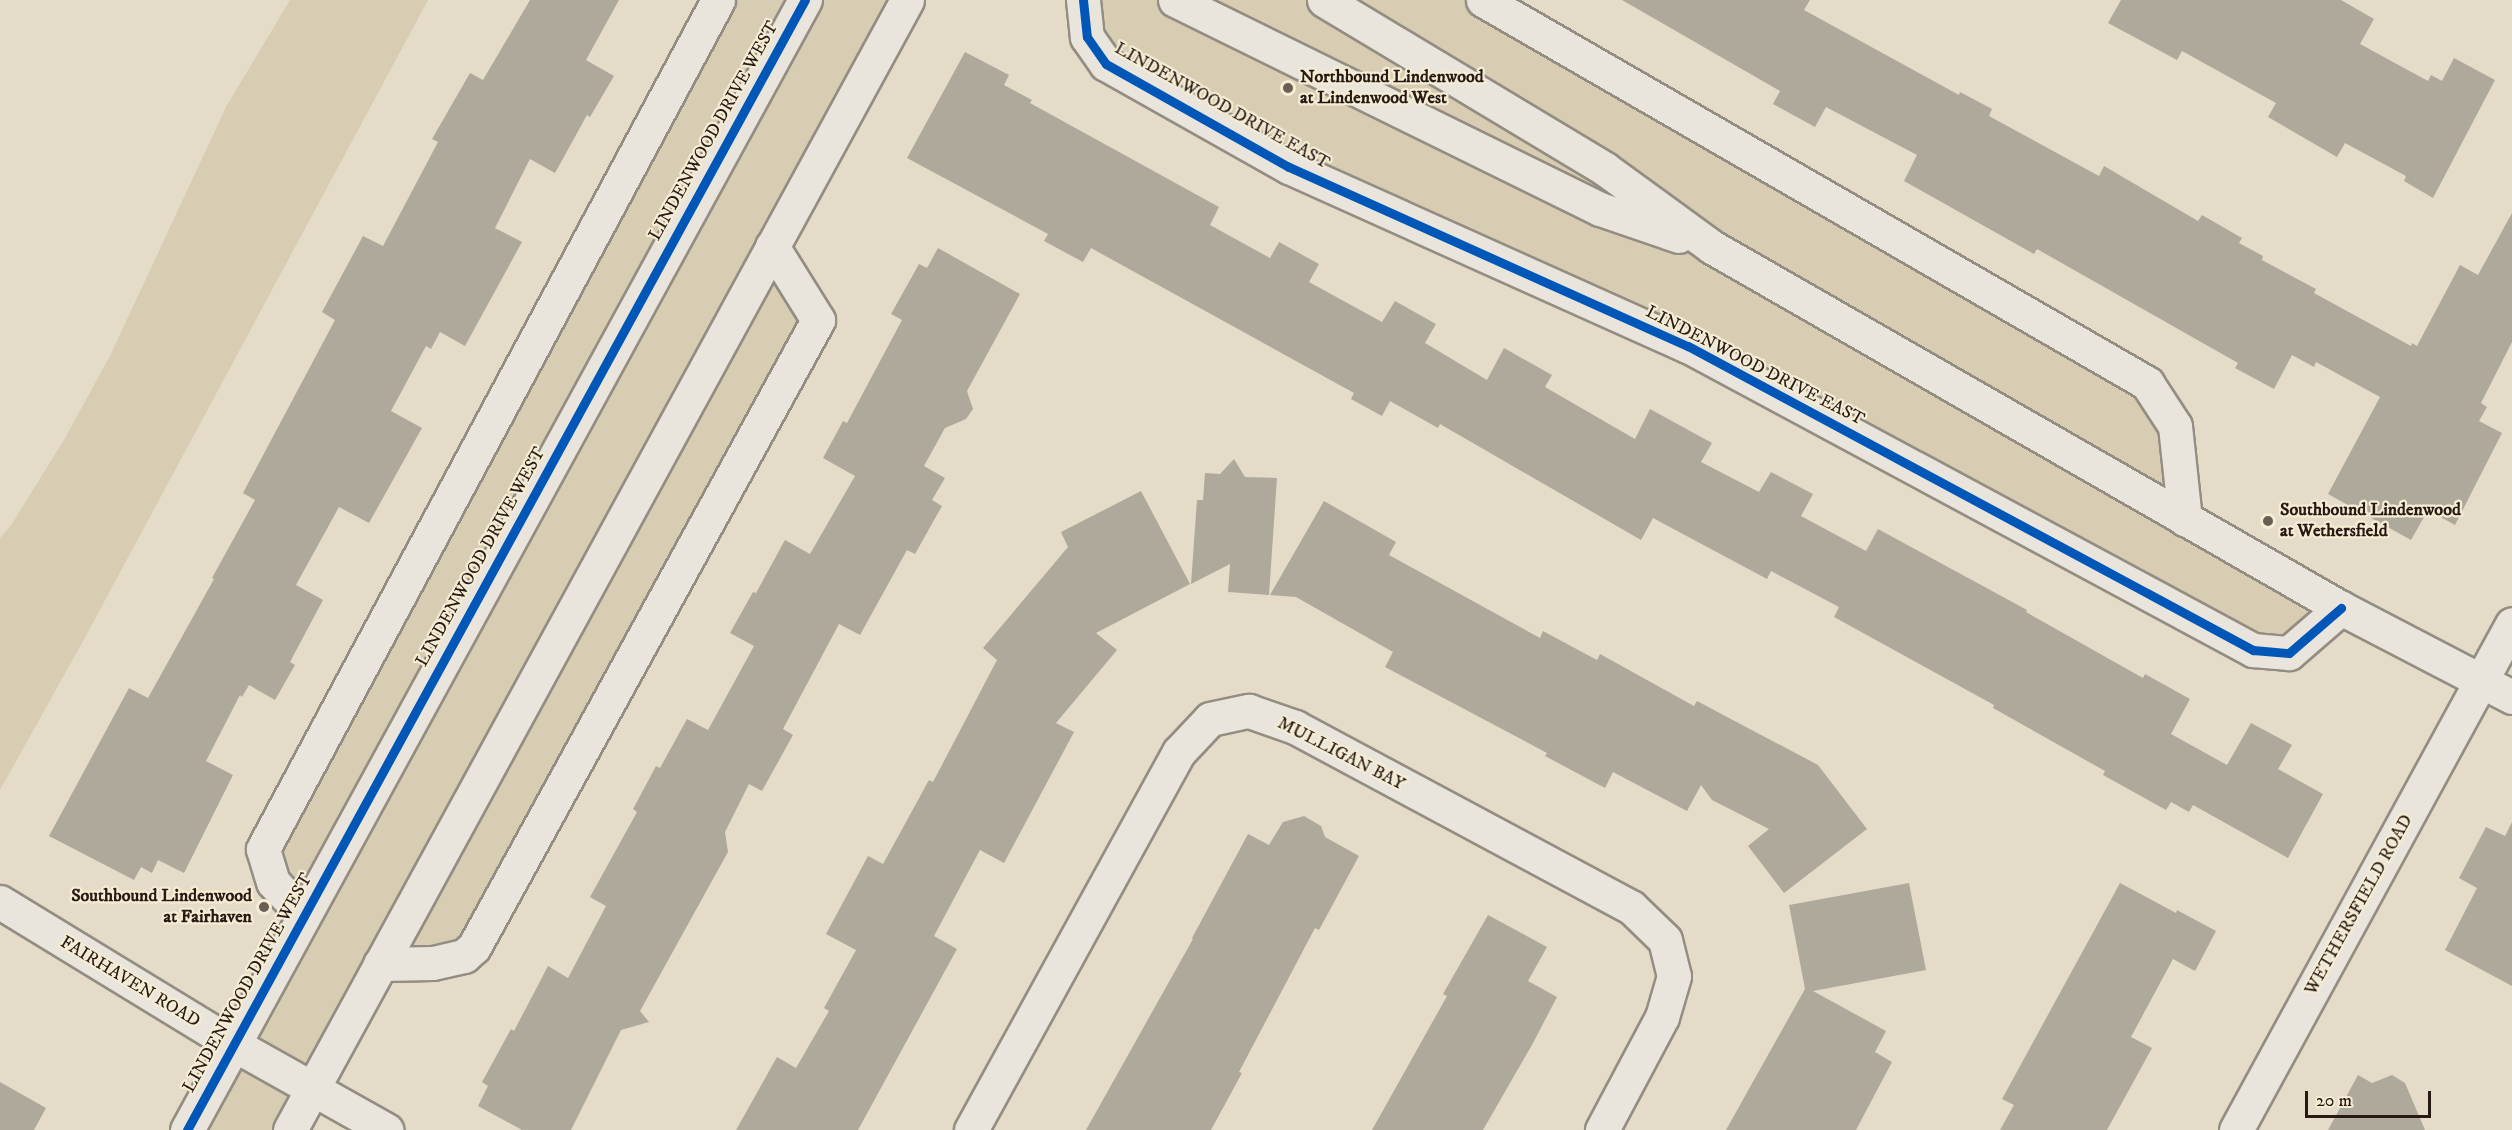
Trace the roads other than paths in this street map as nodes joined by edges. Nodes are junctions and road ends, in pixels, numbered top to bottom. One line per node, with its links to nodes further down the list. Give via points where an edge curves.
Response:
1 (718, 0): 16 (street, LINDENWOOD DRIVE WEST, via 263,849 273,882)
2 (804, 0): 16 (street, LINDENWOOD DRIVE WEST)
3 (907, 0): 8 (street)
4 (1083, 0): 11 (street, LINDENWOOD DRIVE EAST, via 1087,37 1106,64 1289,167 1688,346 2253,650 2289,653)
5 (1175, 0): 9 (street, via 1600,209)
6 (1324, 0): 9 (street, via 1605,169)
7 (1483, 0): 10 (street, via 2147,383 2175,426)
8 (772, 246): 17 (street); 17 (street, via 818,320 474,947 464,956 433,963)
9 (1712, 247): 10 (street)
10 (2185, 519): 11 (street)
11 (2341, 608): 13 (street)
12 (2512, 624): 13 (street, WETHERSFIELD ROAD)
13 (2480, 680): 14 (street); 25 (street, WETHERSFIELD ROAD)
14 (2512, 697)
15 (0, 902): 18 (street, FAIRHAVEN ROAD)
16 (304, 915): 18 (street, LINDENWOOD DRIVE WEST)
17 (380, 964): 19 (street)
18 (233, 1044): 19 (street, FAIRHAVEN ROAD); 20 (street, LINDENWOOD DRIVE WEST)
19 (311, 1089): 21 (street); 22 (street, FAIRHAVEN ROAD)
20 (187, 1130)
21 (290, 1130)
22 (386, 1130)
23 (970, 1130): 24 (street, MULLIGAN BAY, via 1179,752 1210,719 1249,711 1294,727 1631,907 1665,940 1674,976 1662,1017)
24 (1602, 1130)
25 (2236, 1130)

